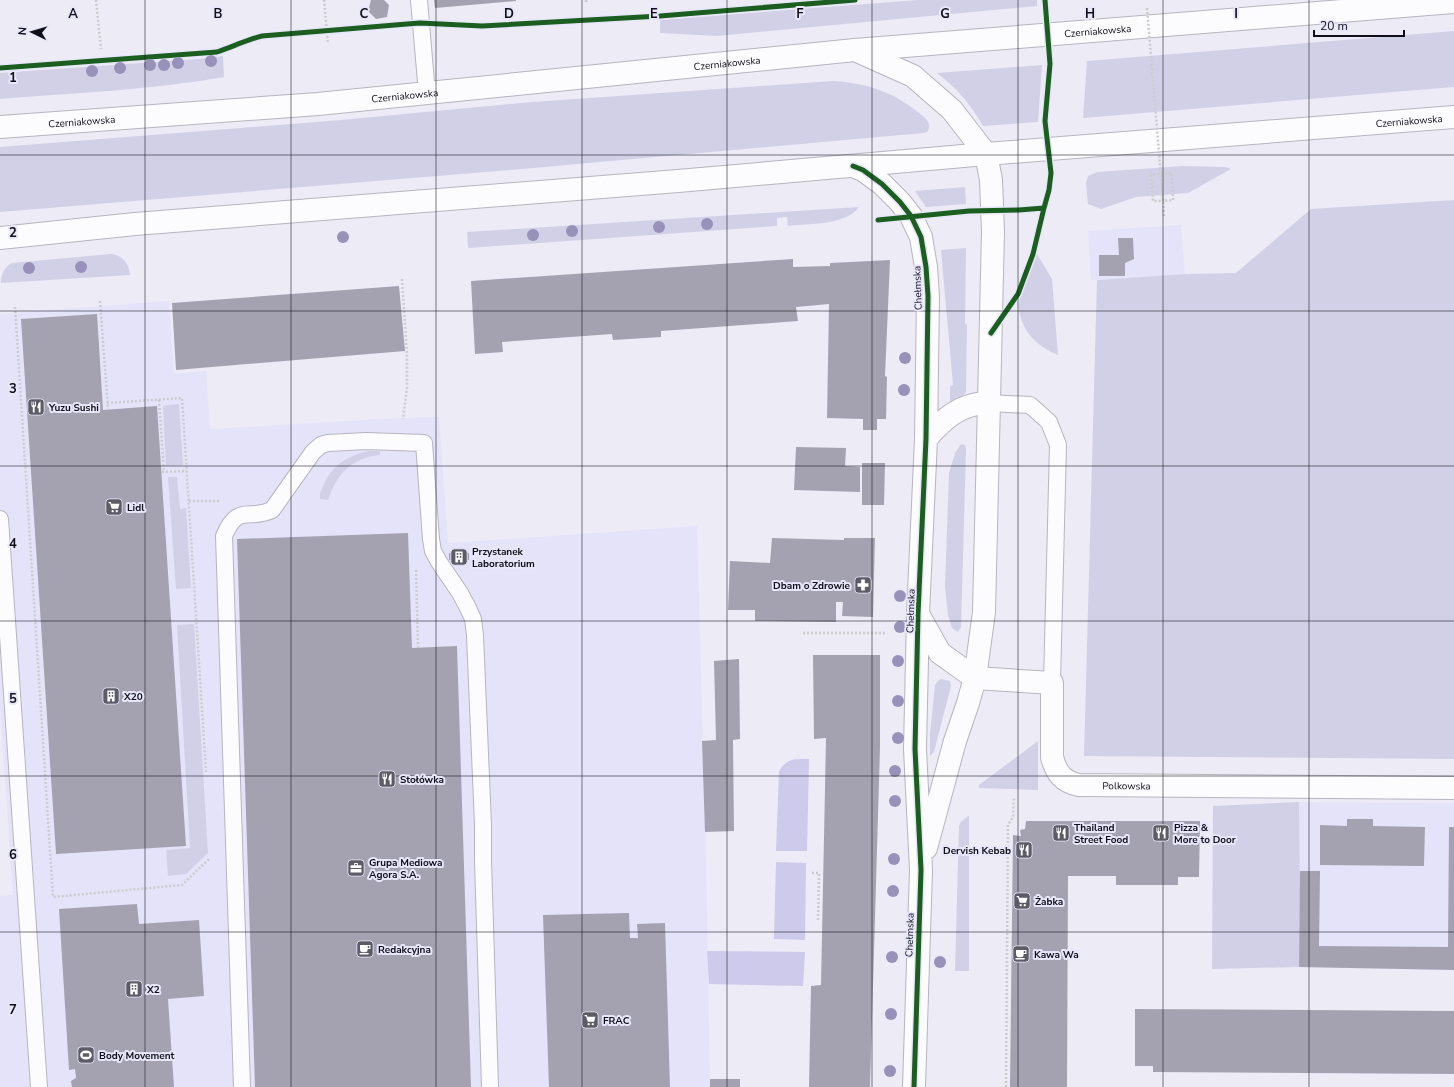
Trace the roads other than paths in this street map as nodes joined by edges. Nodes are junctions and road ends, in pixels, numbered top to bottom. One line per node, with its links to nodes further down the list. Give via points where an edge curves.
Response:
1 (419, 0): 4 (lane)
2 (1454, 2): 3 (main road, Czerniakowska)
3 (855, 50): 4 (main road, Czerniakowska); 7 (main road, Chełmska, via 913,76 952,110)
4 (427, 94): 6 (main road, Czerniakowska)
5 (1454, 117): 7 (main road, Czerniakowska)
6 (0, 127)
7 (986, 154): 8 (main road, Czerniakowska); 10 (main road, Chełmska, via 991,180 992,210)
8 (853, 166): 9 (main road, Czerniakowska, via 135,224); 11 (main road, Chełmska, via 876,178 888,189 911,216 921,237 928,296)
9 (0, 238)
10 (988, 403): 11 (main road, via 978,403 960,409); 14 (main road, Chełmska, via 984,612); 15 (lane, via 1030,405 1048,422 1058,445)
11 (926, 439): 13 (main road, Chełmska)
12 (0, 519): 18 (lane)
13 (918, 614): 14 (main road, via 940,653); 17 (main road, Chełmska, via 915,749)
14 (975, 678): 15 (main road); 17 (main road, Chełmska, via 955,741)
15 (1052, 683): 16 (main road, Polkowska, via 1053,762 1060,776 1072,784)
16 (1454, 788)
17 (921, 870): 21 (main road, Chełmska)
18 (39, 1087)
19 (242, 1087): 20 (lane, via 224,536 232,522 243,514 265,513 272,510 313,452 321,446 328,443 366,441 424,443 433,551 473,619 483,825)
20 (490, 1087)
21 (914, 1087)

